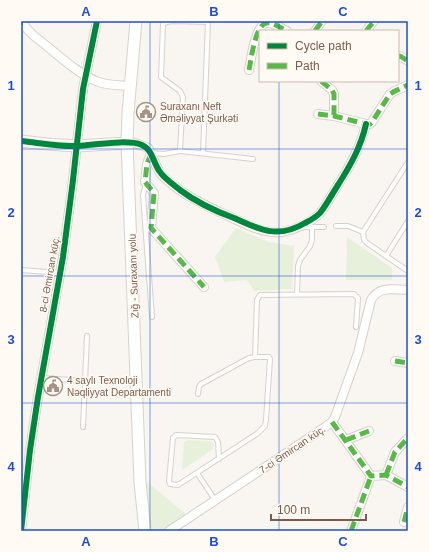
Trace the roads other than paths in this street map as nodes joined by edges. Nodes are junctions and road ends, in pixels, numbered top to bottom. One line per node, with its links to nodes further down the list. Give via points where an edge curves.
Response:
1 (97, 21): 15 (street, 8-ci Əmircan küç.)
2 (136, 21): 18 (main road, Zığ - Suraxanı yolu)
3 (322, 21): 9 (street)
4 (374, 21): 10 (street)
5 (22, 22): 15 (street, via 34,36)
6 (208, 22): 25 (lane, via 172,21 163,24 161,77 180,91 183,97); 26 (lane)
7 (260, 30): 8 (street, via 267,23)
8 (285, 30)
9 (316, 30)
10 (367, 30)
11 (259, 32): 14 (street)
12 (399, 56): 13 (street)
13 (408, 61)
14 (249, 70)
15 (87, 76): 18 (street, via 109,85); 24 (street, 8-ci Əmircan küç., via 83,89)
16 (321, 82): 20 (street, via 334,94)
17 (408, 85): 21 (street, via 390,94 372,122)
18 (130, 86): 23 (main road, Zığ - Suraxanı yolu)
19 (318, 114): 20 (street)
20 (334, 116): 21 (street)
21 (366, 124): 33 (street, via 351,165 324,207 316,216)
22 (21, 141): 24 (main road)
23 (127, 143): 24 (main road); 27 (street, via 142,145); 67 (main road, Zığ - Suraxanı yolu, via 140,482)
24 (77, 146): 40 (street, 8-ci Əmircan küç.)
25 (180, 150): 26 (lane); 27 (lane, via 164,154)
26 (203, 152): 28 (lane)
27 (151, 153): 30 (street); 33 (street, via 161,173 180,190 220,213 266,231 282,232)
28 (253, 159)
29 (408, 162): 36 (lane)
30 (146, 184): 41 (street, via 154,193 151,228); 44 (lane, via 143,198)
31 (408, 222): 37 (lane)
32 (336, 226): 36 (lane, via 348,226)
33 (299, 227): 34 (lane)
34 (312, 227): 35 (lane); 43 (lane, via 310,246 298,266)
35 (324, 227)
36 (363, 232): 37 (lane, via 364,240)
37 (386, 256): 39 (lane)
38 (21, 270): 40 (lane)
39 (408, 271)
40 (60, 273): 50 (street, 8-ci Əmircan küç.)
41 (204, 287)
42 (408, 290): 53 (street, 7-ci Əmircan küç., via 386,289 375,293 358,353)
43 (297, 294): 45 (lane, via 354,294 358,298); 47 (lane, via 258,297)
44 (152, 317)
45 (356, 327)
46 (87, 336): 51 (lane)
47 (255, 357): 52 (lane, via 201,384 198,387); 58 (lane, via 268,357 270,360 265,426 258,434)
48 (394, 361): 49 (street)
49 (408, 364)
50 (42, 378): 51 (lane); 66 (street, 8-ci Əmircan küç., via 30,450)
51 (85, 381): 54 (lane)
52 (198, 394)
53 (332, 422): 57 (street); 63 (street, 7-ci Əmircan küç.)
54 (83, 427)
55 (369, 431): 57 (street)
56 (408, 438): 60 (street, via 395,452)
57 (346, 440): 61 (street)
58 (219, 459): 59 (lane); 59 (lane, via 218,442 215,437 176,436 173,438 170,484 178,485)
59 (197, 472): 63 (lane)
60 (386, 475): 61 (street); 62 (street)
61 (372, 476): 69 (street)
62 (408, 487)
63 (215, 501): 68 (street, 7-ci Əmircan küç.)
64 (408, 507): 65 (street)
65 (404, 522)
66 (21, 531)
67 (145, 531)
68 (169, 531)
69 (351, 531)

